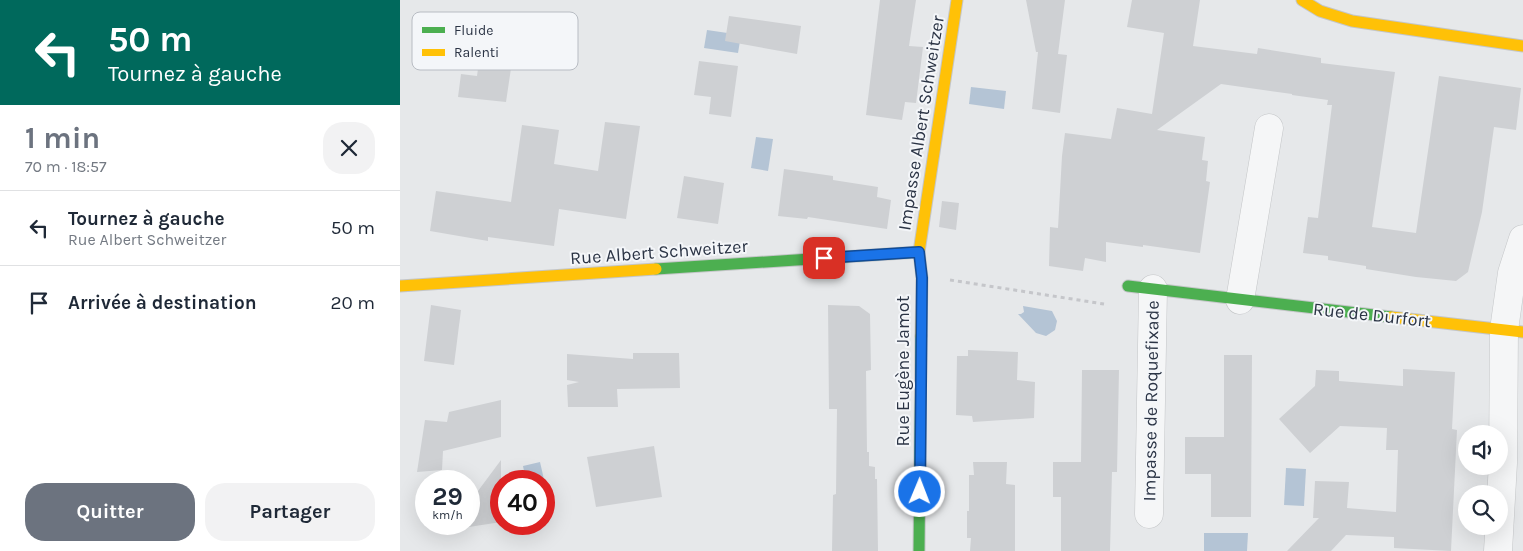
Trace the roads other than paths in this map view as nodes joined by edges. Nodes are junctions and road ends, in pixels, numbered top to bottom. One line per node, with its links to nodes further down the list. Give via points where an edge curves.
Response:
1 (957, 0): 6 (street, Impasse Albert Schweitzer)
2 (1302, 0): 3 (street, via 1320,11 1352,21)
3 (1523, 46)
4 (1269, 128): 9 (street)
5 (1523, 239): 10 (street, via 1512,273)
6 (919, 252): 7 (street, Rue Albert Schweitzer); 12 (street, Rue Eugène Jamot, via 922,278)
7 (400, 286)
8 (1140, 287): 9 (street, Rue de Durfort); 11 (street, Impasse de Roquefixade)
9 (1240, 300): 10 (street, Rue de Durfort)
10 (1513, 331): 13 (street)
11 (1149, 514)
12 (919, 551)
13 (1498, 551)

